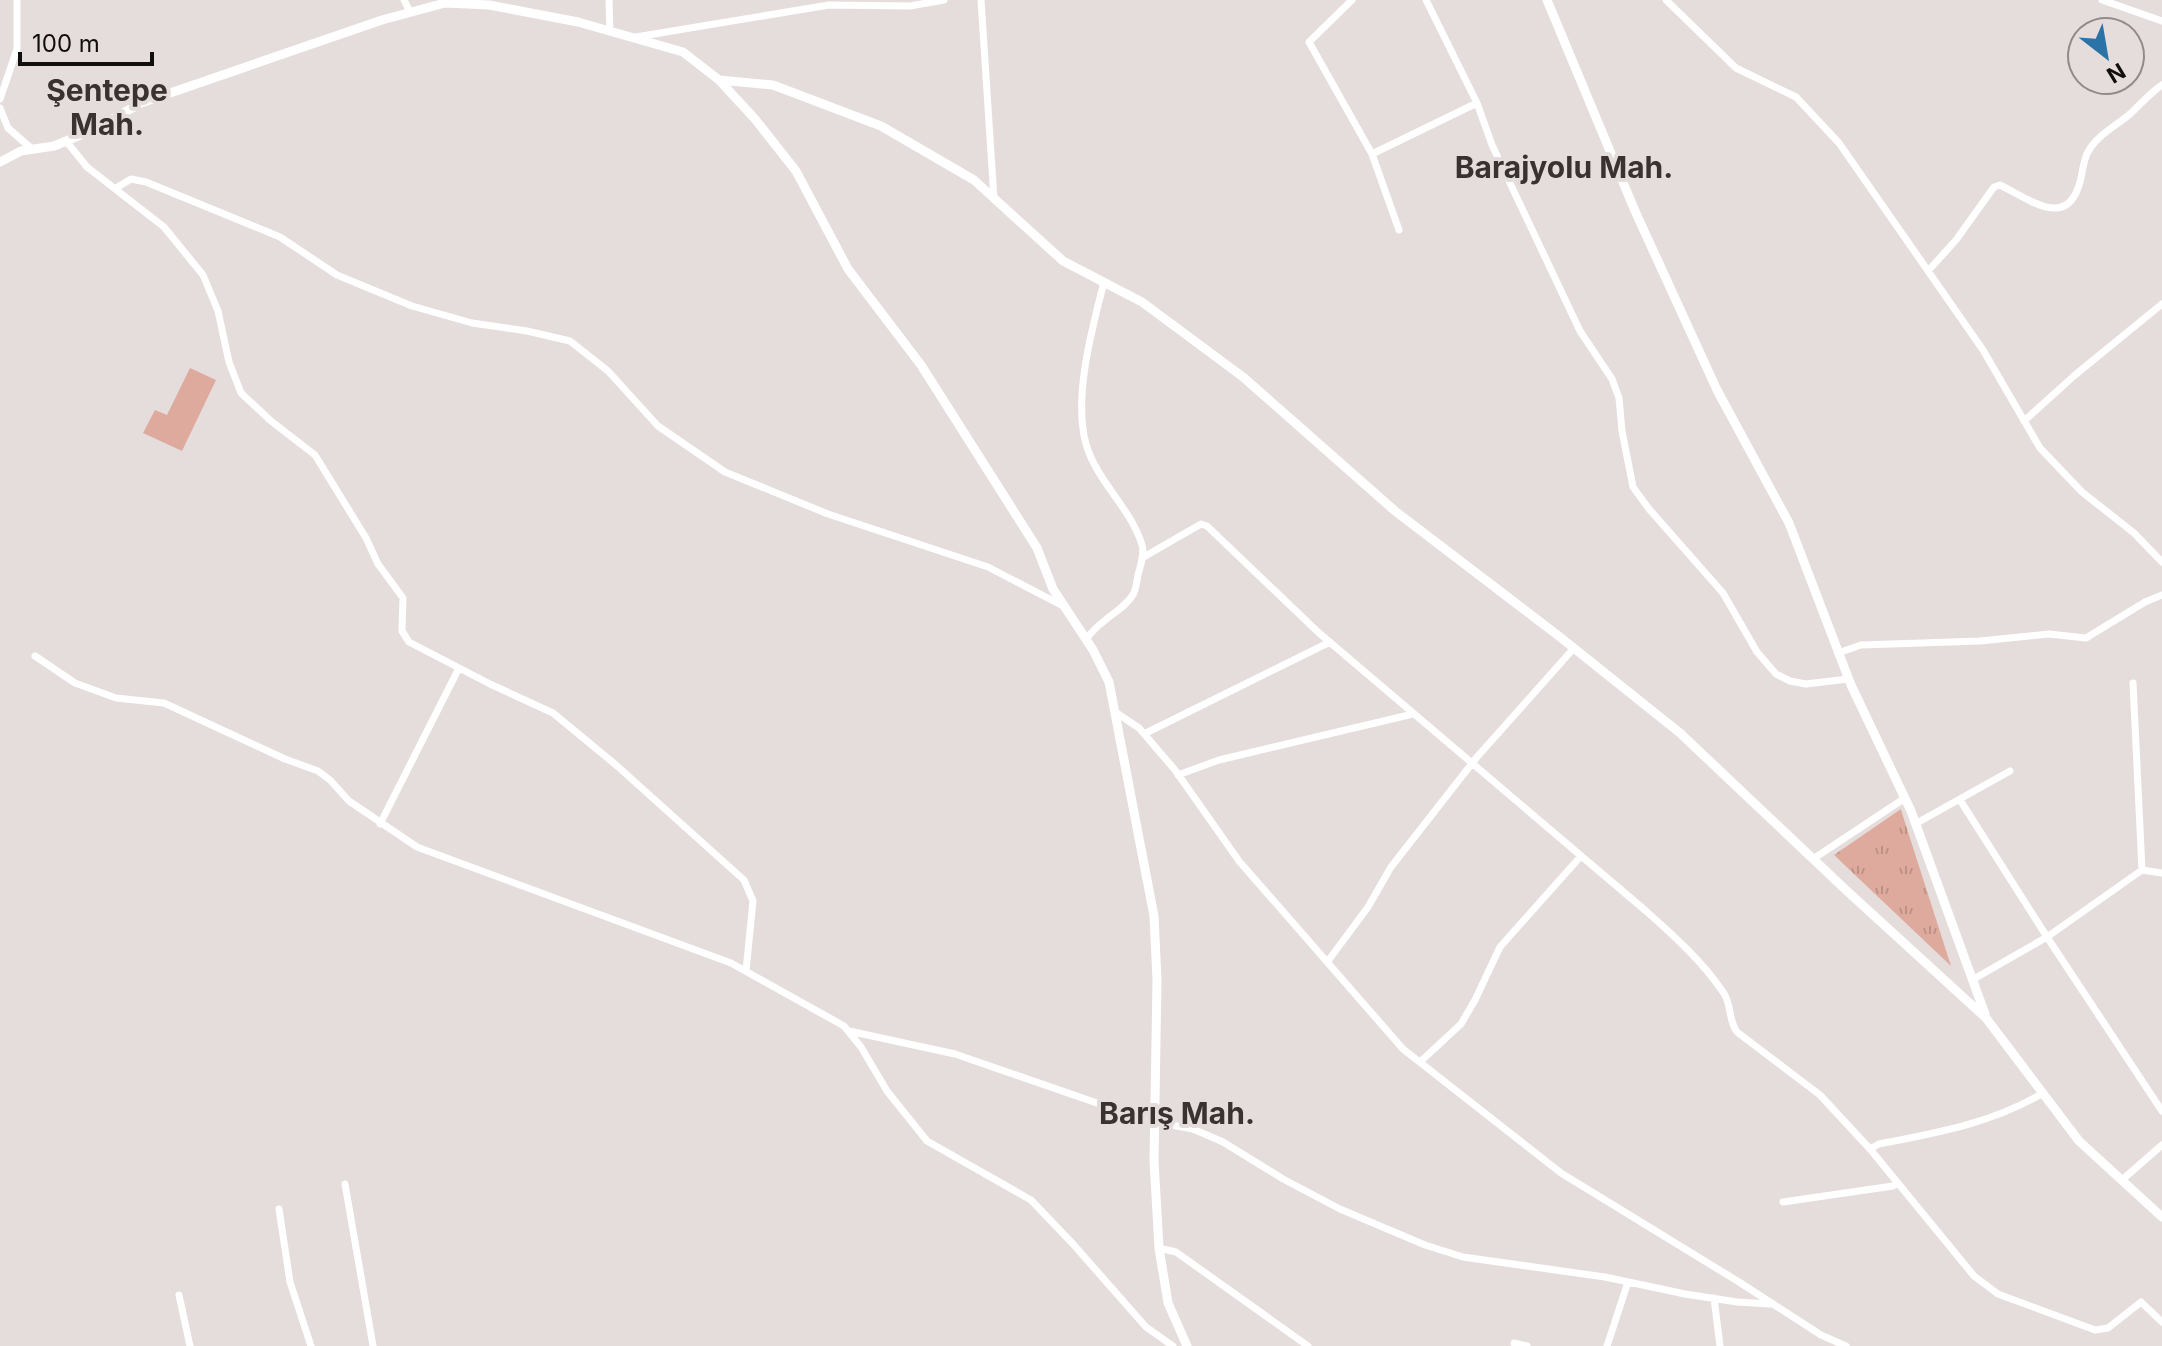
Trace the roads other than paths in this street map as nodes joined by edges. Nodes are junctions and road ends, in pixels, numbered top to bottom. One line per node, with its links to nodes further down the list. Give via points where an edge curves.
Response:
1 (17, 0): 18 (street, via 17,49)
2 (404, 0): 12 (street)
3 (609, 0): 14 (street)
4 (944, 0): 15 (street, via 910,6 829,5)
5 (981, 0): 26 (street)
6 (1352, 0): 23 (street, via 1309,42)
7 (1426, 0): 19 (street)
8 (1547, 0): 39 (street, via 1717,390 1789,523)
9 (1666, 0): 28 (street, via 1736,68 1796,97 1810,111 1839,143)
10 (2102, 0): 13 (street)
11 (488, 2): 12 (street, via 445,3); 14 (street)
12 (410, 12): 21 (street, via 141,103)
13 (2162, 21)
14 (610, 31): 15 (street)
15 (634, 37): 16 (street, via 683,52)
16 (719, 80): 26 (street, via 773,85 881,126 974,180); 35 (street, via 796,171 848,269 921,365 1037,548)
17 (2162, 85): 28 (street, via 2087,153 2072,203 2052,209 1994,187)
18 (0, 99)
19 (1477, 103): 23 (street); 42 (street, via 1580,331 1612,379 1633,487 1723,593 1776,674 1806,684)
20 (0, 108): 22 (street, via 8,128)
21 (66, 141): 22 (street); 25 (street, via 87,167)
22 (32, 149): 24 (street)
23 (1372, 154): 27 (street)
24 (0, 162)
25 (116, 188): 35 (street, via 131,179 146,182 280,237 337,275 412,306 570,341 608,371 658,426 725,472 828,514 988,567); 41 (street, via 164,227 203,275 241,393 315,455 403,598 402,631 409,642)
26 (994, 199): 29 (street, via 1063,261)
27 (1399, 230)
28 (1928, 271): 31 (street)
29 (1104, 282): 32 (street, via 1081,419 1094,466 1130,521 1143,547); 38 (street, via 1142,302 1243,377 1395,511)
30 (2162, 304): 31 (street)
31 (2024, 421): 33 (street, via 2040,448 2082,492)
32 (1142, 558): 36 (street, via 1134,593); 37 (street, via 1201,524 1207,526)
33 (2162, 562)
34 (2162, 595): 39 (street, via 2086,638 2049,634 1861,645)
35 (1065, 607): 36 (street)
36 (1086, 639): 44 (street, via 1109,682)
37 (1330, 642): 45 (street); 46 (street)
38 (1574, 648): 47 (street); 55 (street, via 1680,733)
39 (1838, 653): 42 (street)
40 (35, 656): 52 (street, via 75,683 116,698 164,703 318,771)
41 (459, 668): 52 (street); 60 (street, via 553,713 744,880 753,901)
42 (1848, 679): 50 (street)
43 (2133, 683): 56 (street)
44 (1115, 712): 46 (street); 67 (street, via 1154,916)
45 (1413, 714): 47 (street); 49 (street, via 1219,760)
46 (1144, 734): 49 (street)
47 (1472, 763): 54 (street); 59 (street, via 1391,867)
48 (2010, 771): 51 (street)
49 (1178, 775): 59 (street, via 1239,861)
50 (1905, 798): 53 (street); 55 (street)
51 (1960, 800): 53 (street); 58 (street)
52 (380, 824): 60 (street, via 417,847)
53 (1915, 824): 61 (street)
54 (1581, 856): 64 (street, via 1500,947 1461,1024); 69 (street, via 1694,955 1725,993 1737,1032 1813,1088)
55 (1813, 859): 62 (street)
56 (2142, 870): 57 (street); 58 (street)
57 (2162, 873)
58 (2047, 937): 61 (street); 66 (street)
59 (1328, 961): 64 (street)
60 (746, 971): 63 (street)
61 (1972, 980): 62 (street)
62 (1986, 1018): 65 (street)
63 (849, 1031): 67 (street, via 955,1054); 86 (street, via 927,1141 1031,1200 1146,1327)
64 (1420, 1062): 80 (street, via 1561,1173)
65 (2043, 1093): 69 (street, via 1977,1122); 70 (street, via 2079,1141)
66 (2162, 1111)
67 (1155, 1122): 76 (street); 77 (street, via 1193,1129 1223,1142 1340,1209 1425,1245 1463,1257)
68 (2162, 1145): 70 (street)
69 (1870, 1149): 71 (street)
70 (2122, 1180): 75 (street)
71 (1897, 1183): 73 (street); 81 (street, via 1974,1276 1998,1294 2098,1330 2141,1302)
72 (345, 1184): 85 (street)
73 (1783, 1202)
74 (279, 1209): 84 (street, via 290,1282)
75 (2162, 1217)
76 (1159, 1248): 87 (street, via 1168,1303); 88 (street, via 1176,1252)
77 (1628, 1282): 79 (street); 90 (street)
78 (179, 1295): 83 (street)
79 (1714, 1298): 80 (street); 91 (street)
80 (1772, 1304): 92 (street)
81 (2162, 1322)
82 (1514, 1343): 89 (street)
83 (190, 1346)
84 (311, 1346)
85 (373, 1346)
86 (1173, 1346)
87 (1187, 1346)
88 (1308, 1346)
89 (1527, 1346)
90 (1607, 1346)
91 (1720, 1346)
92 (1846, 1346)

